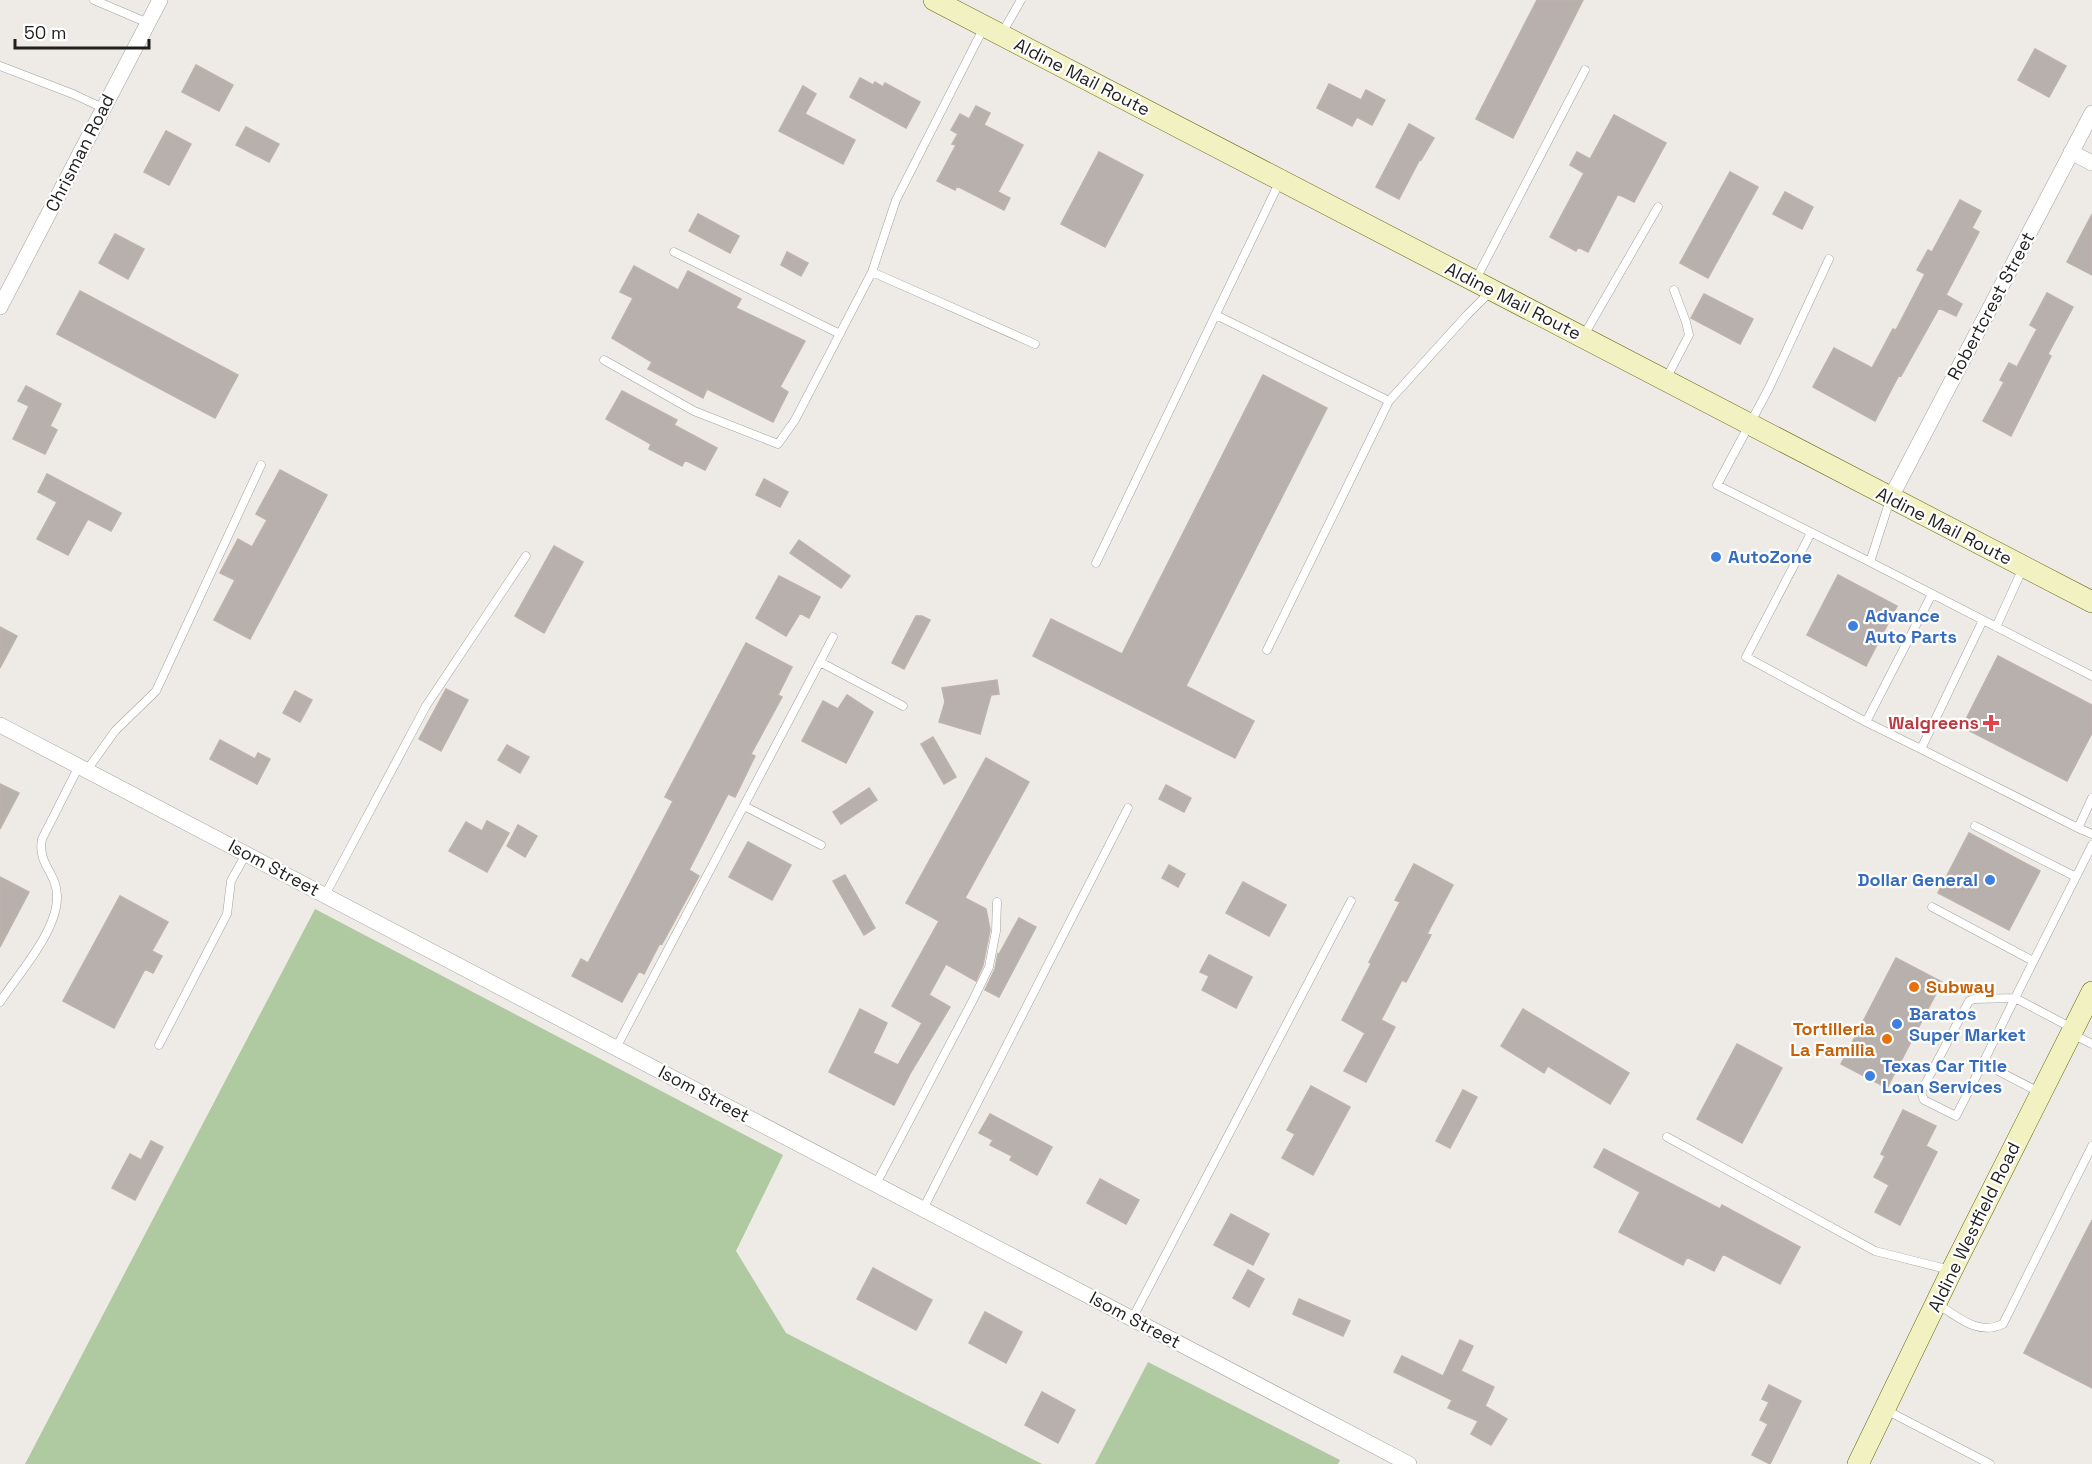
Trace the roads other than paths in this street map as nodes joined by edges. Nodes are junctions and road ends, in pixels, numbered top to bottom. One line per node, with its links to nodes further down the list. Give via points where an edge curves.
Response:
1 (93, 0): 5 (lane)
2 (160, 0): 5 (street, Chrisman Road)
3 (934, 0): 6 (main road, Aldine Mail Route)
4 (1021, 0): 6 (lane)
5 (148, 23): 9 (street, Chrisman Road)
6 (993, 30): 13 (main road, Aldine Mail Route); 17 (lane, via 896,200)
7 (0, 66): 9 (lane)
8 (1585, 70): 18 (lane)
9 (103, 108): 20 (street, Chrisman Road)
10 (2092, 113): 11 (street, Robertcrest Street)
11 (2072, 152): 12 (street); 30 (street, Robertcrest Street)
12 (2092, 163)
13 (1280, 180): 18 (main road, Aldine Mail Route); 21 (lane)
14 (1658, 207): 23 (lane)
15 (674, 252): 22 (lane)
16 (1829, 259): 28 (lane)
17 (872, 272): 22 (lane); 24 (lane)
18 (1484, 285): 23 (main road, Aldine Mail Route); 27 (lane, via 1467,315)
19 (1674, 290): 26 (lane, via 1689,335)
20 (0, 307)
21 (1216, 315): 27 (lane); 34 (lane)
22 (840, 334): 25 (lane, via 795,420 778,444 694,411)
23 (1583, 337): 26 (main road, Aldine Mail Route)
24 (1035, 344)
25 (604, 360)
26 (1665, 381): 28 (main road, Aldine Mail Route)
27 (1389, 401): 41 (lane)
28 (1749, 425): 30 (main road, Aldine Mail Route); 31 (lane, via 1717,485)
29 (261, 465): 48 (lane, via 156,690)
30 (1890, 499): 33 (lane); 35 (main road, Aldine Mail Route)
31 (1811, 532): 33 (lane); 45 (lane, via 1746,657)
32 (526, 556): 59 (lane, via 426,706)
33 (1870, 562): 36 (lane)
34 (1096, 563)
35 (2024, 567): 37 (main road, Aldine Mail Route); 39 (lane)
36 (1932, 594): 38 (lane); 45 (lane)
37 (2092, 602)
38 (1983, 620): 39 (lane); 47 (lane)
39 (1996, 627): 43 (lane)
40 (833, 637): 42 (lane)
41 (1268, 650)
42 (820, 662): 44 (lane); 50 (lane)
43 (2092, 676)
44 (903, 706)
45 (1866, 722): 47 (lane)
46 (0, 725): 48 (street, Isom Street)
47 (1921, 749): 53 (lane)
48 (83, 768): 57 (street, Isom Street); 66 (lane, via 42,839 40,851 58,897 54,918 32,959)
49 (2092, 798): 53 (lane)
50 (744, 806): 55 (lane); 70 (lane)
51 (1128, 808): 76 (lane)
52 (1975, 826): 58 (lane)
53 (2078, 828): 54 (lane)
54 (2092, 834)
55 (821, 845)
56 (2092, 845): 58 (lane)
57 (246, 854): 59 (street, Isom Street); 69 (lane, via 231,881 227,914)
58 (2076, 877): 63 (lane)
59 (325, 895): 70 (street, Isom Street)
60 (1352, 901): 79 (lane)
61 (997, 902): 75 (lane, via 989,968)
62 (1932, 907): 63 (lane)
63 (2033, 961): 65 (lane)
64 (2092, 992): 67 (main road, Aldine Westfield Road)
65 (2015, 998): 67 (lane); 71 (lane); 71 (lane, via 1969,1001 1921,1092 1924,1100 1956,1116)
66 (0, 1002)
67 (2072, 1031): 68 (lane); 72 (main road, Aldine Westfield Road)
68 (2092, 1044)
69 (159, 1045)
70 (616, 1048): 75 (street, Isom Street)
71 (1983, 1063): 72 (lane)
72 (2041, 1093): 77 (main road, Aldine Westfield Road)
73 (1667, 1137): 77 (lane, via 1875,1251)
74 (2092, 1146): 78 (lane, via 2003,1324 1981,1329)
75 (876, 1184): 76 (street, Isom Street)
76 (923, 1209): 79 (street, Isom Street)
77 (1952, 1270): 78 (main road, Aldine Westfield Road)
78 (1936, 1303): 80 (main road, Aldine Westfield Road)
79 (1132, 1319): 81 (street, Isom Street)
80 (1885, 1409): 82 (main road, Aldine Westfield Road); 83 (lane)
81 (1408, 1464)
82 (1858, 1464)
83 (1990, 1464)

